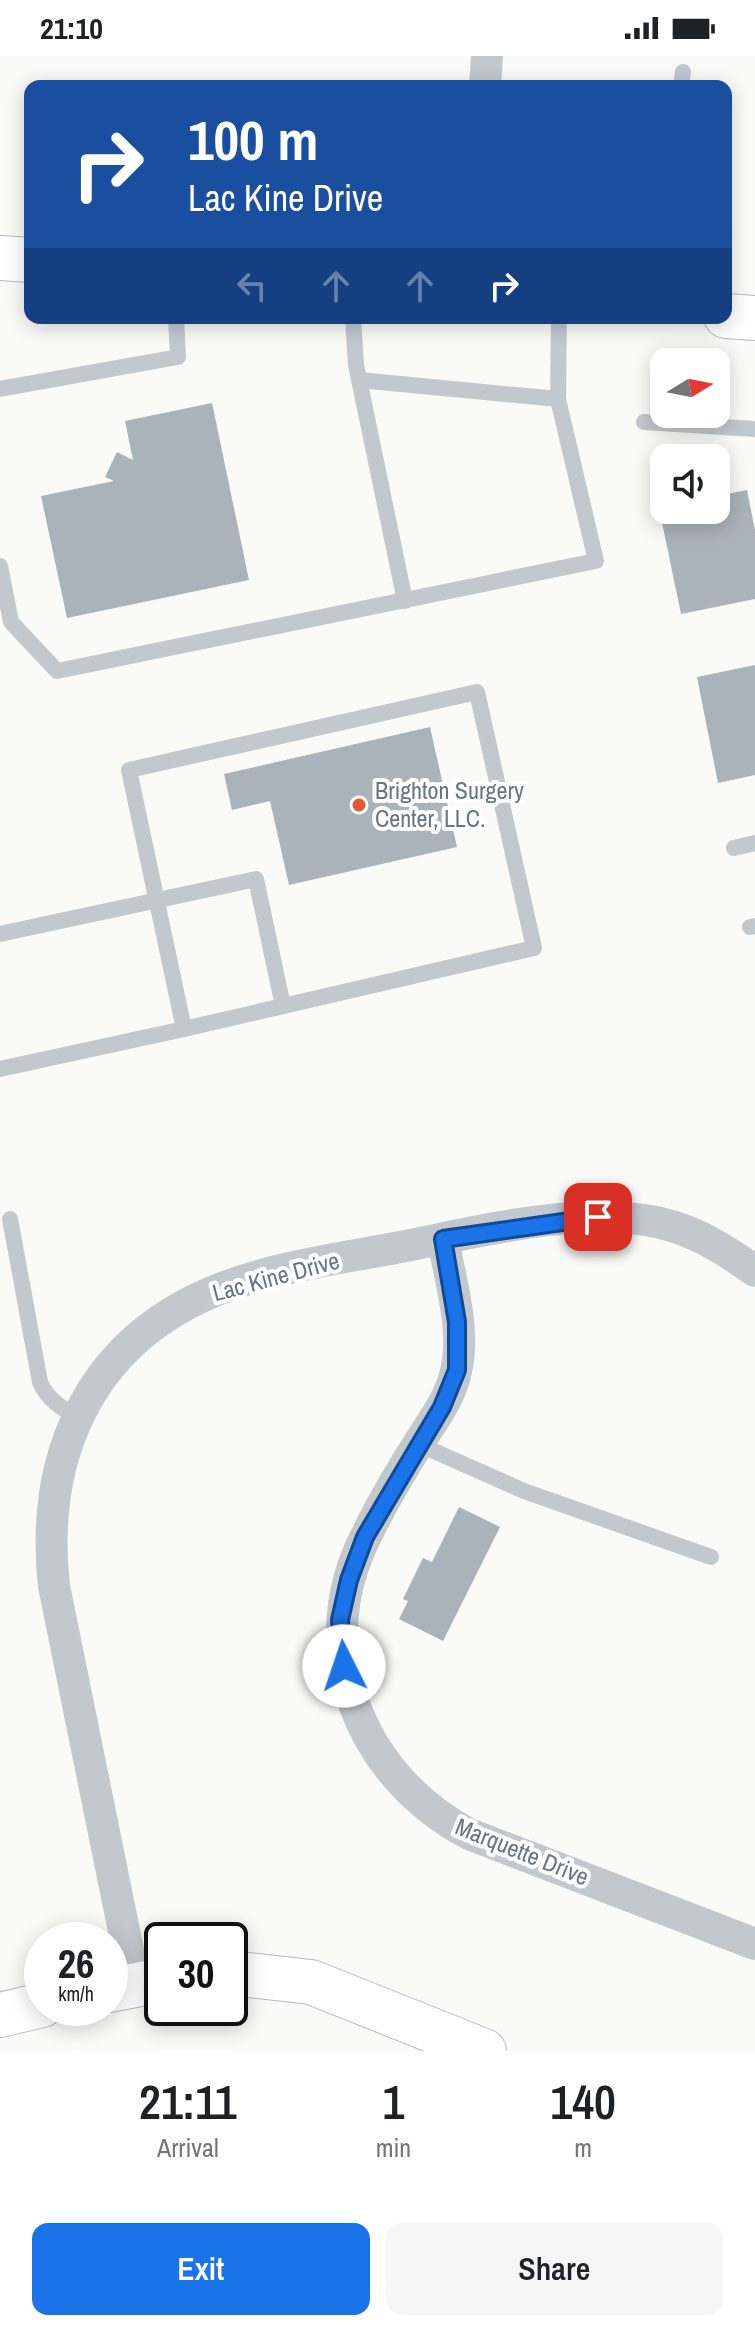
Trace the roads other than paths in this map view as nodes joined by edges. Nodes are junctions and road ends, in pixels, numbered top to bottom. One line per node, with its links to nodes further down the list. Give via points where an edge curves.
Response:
1 (487, 56): 2 (street)
2 (485, 80)
3 (0, 258): 4 (street)
4 (24, 260)
5 (732, 316): 6 (street)
6 (755, 318)
7 (176, 324): 11 (lane, via 178,357)
8 (354, 324): 10 (lane)
9 (559, 324): 12 (lane)
10 (359, 380): 12 (lane); 16 (lane)
11 (0, 389)
12 (558, 399): 16 (lane, via 596,561)
13 (644, 422): 14 (lane)
14 (755, 429)
15 (0, 566): 16 (lane, via 11,622 57,671)
16 (405, 601)
17 (755, 843): 18 (lane)
18 (734, 848)
19 (156, 901): 20 (lane); 21 (lane, via 256,879); 21 (lane, via 129,770 477,692 534,948); 22 (lane)
20 (0, 934)
21 (283, 1006): 22 (lane)
22 (184, 1029): 23 (lane)
23 (0, 1069)
24 (10, 1219): 27 (lane, via 40,1382 58,1407)
25 (443, 1239): 26 (street, Lac Kine Drive, via 561,1220 638,1220 675,1227); 27 (street, Lac Kine Drive, via 285,1270 209,1293 134,1343 98,1382); 28 (street, Marquette Drive, via 457,1322 457,1370)
26 (751, 1260)
27 (77, 1417): 32 (street, Lac Kine Drive, via 55,1485 50,1551)
28 (418, 1444): 29 (lane, via 524,1491); 30 (street, Marquette Drive, via 365,1537 340,1620 355,1710 378,1754 410,1792 441,1819 469,1834)
29 (711, 1557)
30 (755, 1944)
31 (248, 1975): 35 (street, via 311,1982)
32 (136, 1985)
33 (24, 2009): 34 (street)
34 (0, 2015)
35 (484, 2051)

